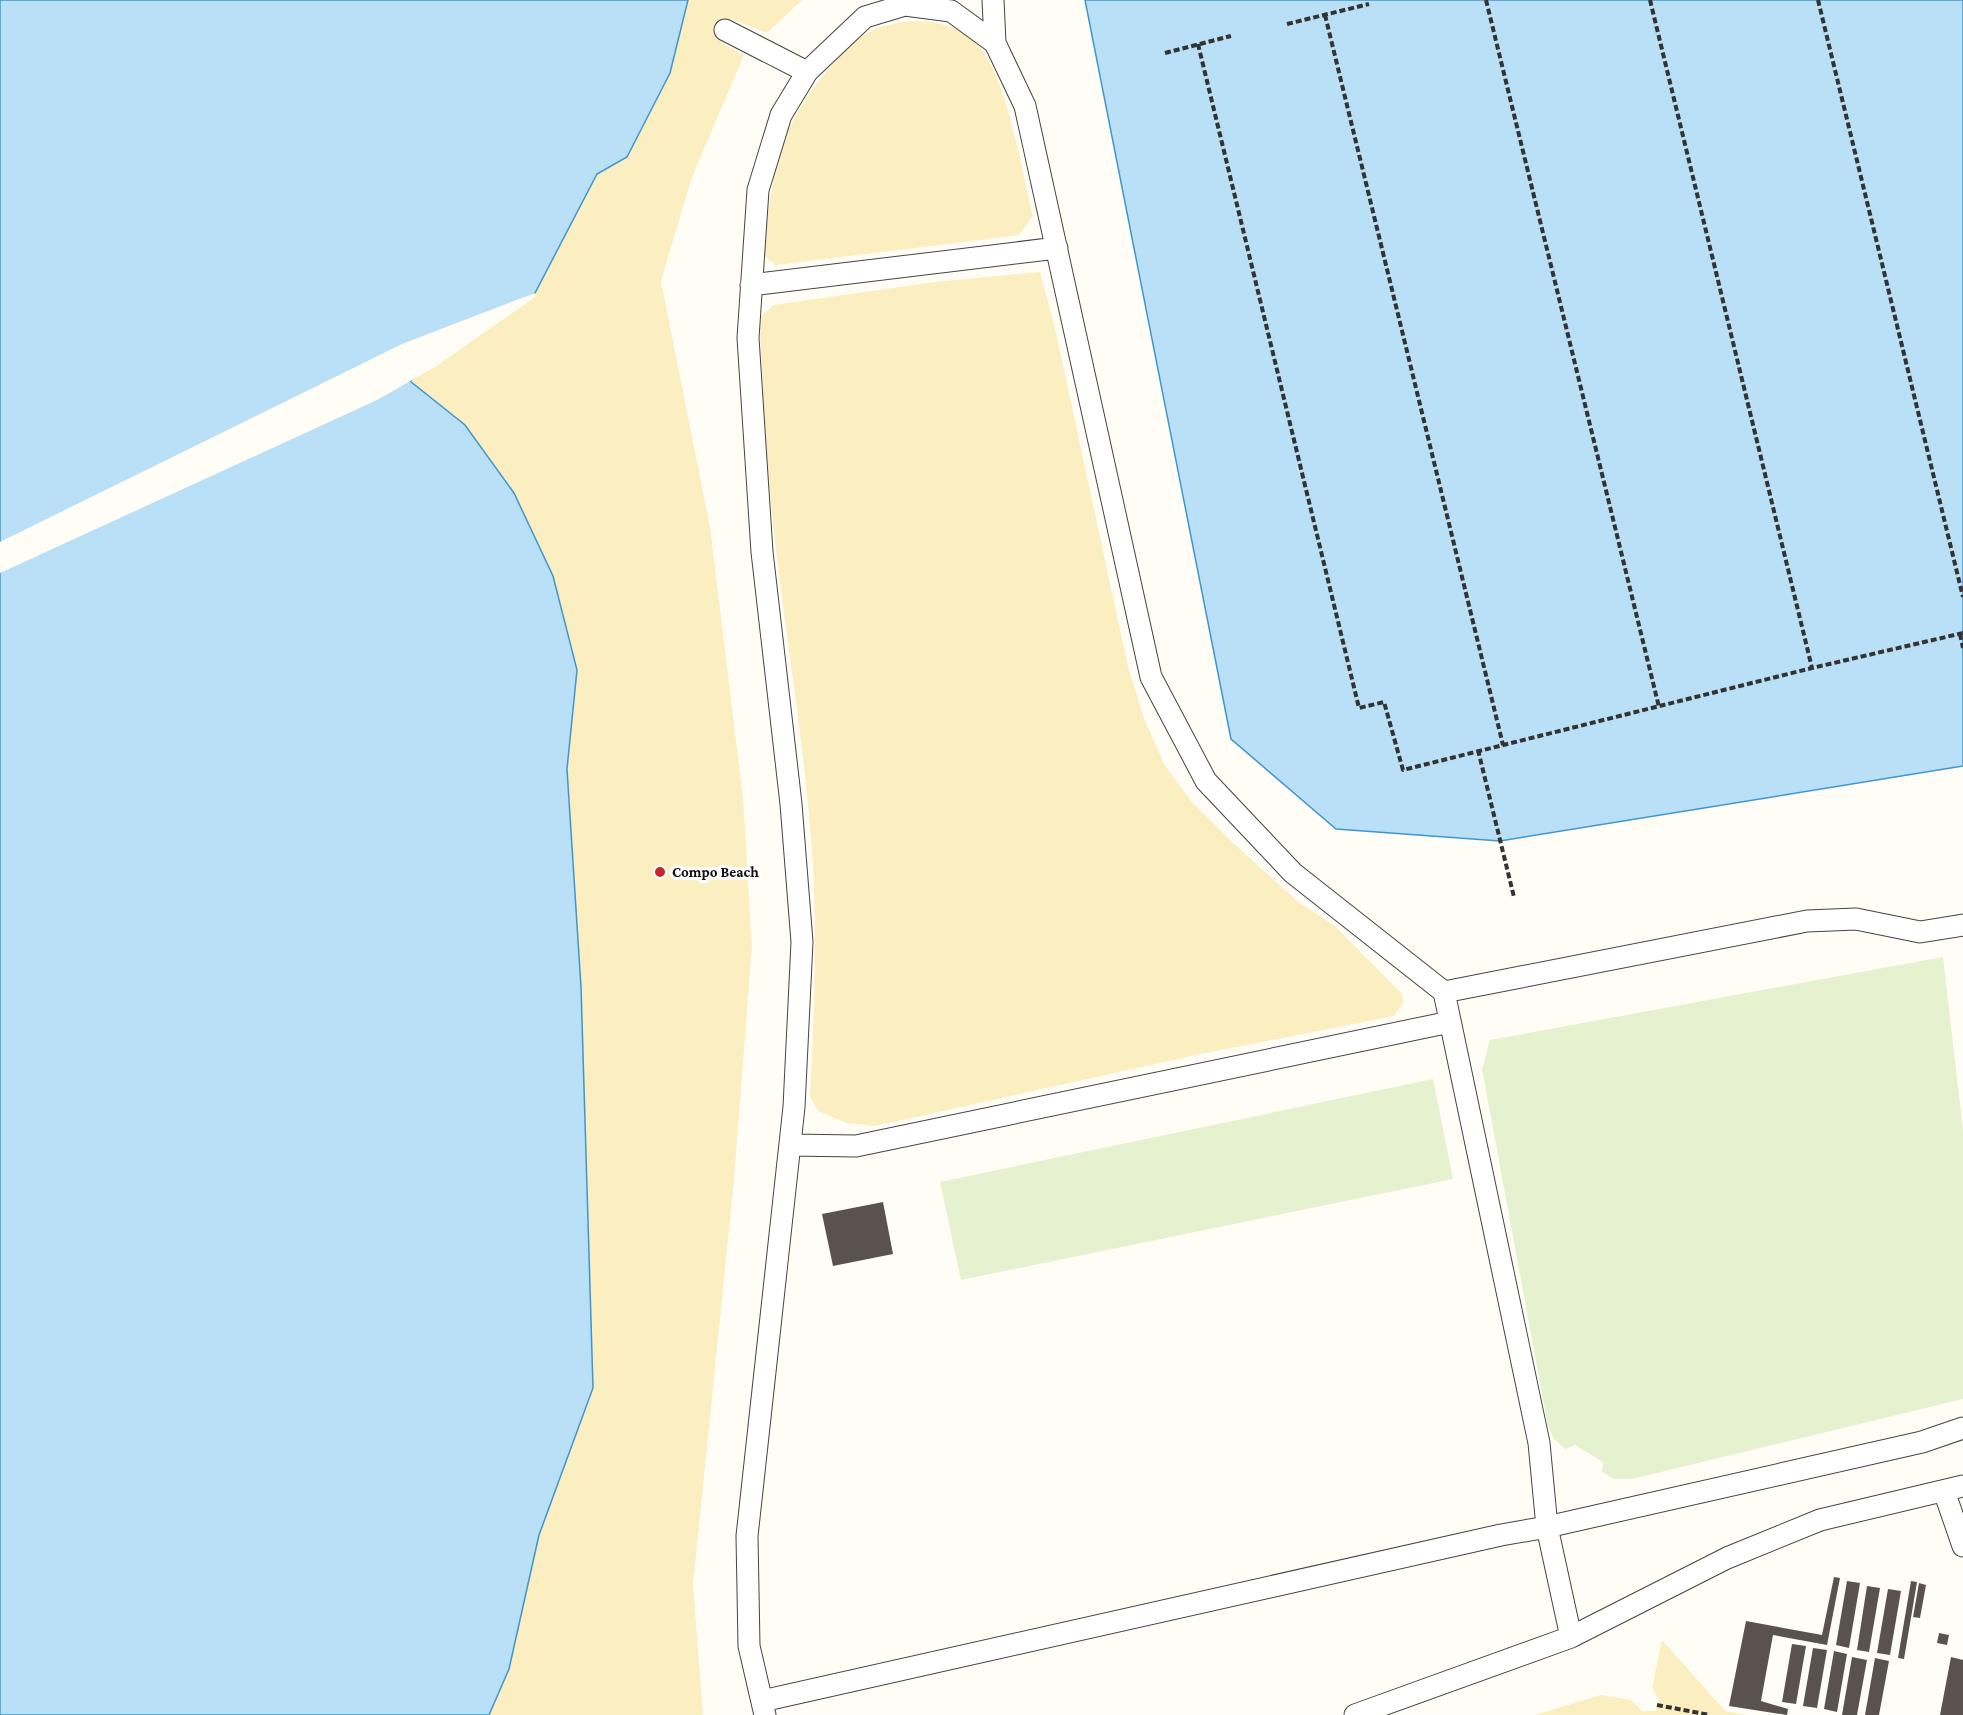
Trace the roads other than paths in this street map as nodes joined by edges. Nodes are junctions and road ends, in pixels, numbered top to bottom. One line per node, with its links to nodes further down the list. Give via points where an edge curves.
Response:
1 (993, 0): 3 (lane)
2 (725, 30): 4 (lane)
3 (995, 44): 4 (lane, via 951,11 905,5 865,17); 5 (lane, via 1025,106)
4 (807, 72): 6 (lane, via 781,115 758,190)
5 (1057, 248): 6 (lane); 8 (lane, via 1151,677 1206,781 1293,873)
6 (751, 285): 10 (lane, via 748,338 762,552 791,804 802,942)
7 (1963, 925): 8 (lane, via 1920,932 1856,919 1807,921)
8 (1444, 992): 9 (lane)
9 (1450, 1023): 10 (lane, via 856,1146); 13 (lane, via 1539,1443)
10 (790, 1145): 16 (lane, via 747,1536 749,1646)
11 (1963, 1428): 13 (lane, via 1922,1442)
12 (1953, 1489): 14 (lane); 15 (lane, via 1820,1520 1727,1558)
13 (1547, 1527): 15 (lane); 16 (lane)
14 (1963, 1546)
15 (1571, 1637): 17 (lane)
16 (763, 1708)
17 (1355, 1715)

